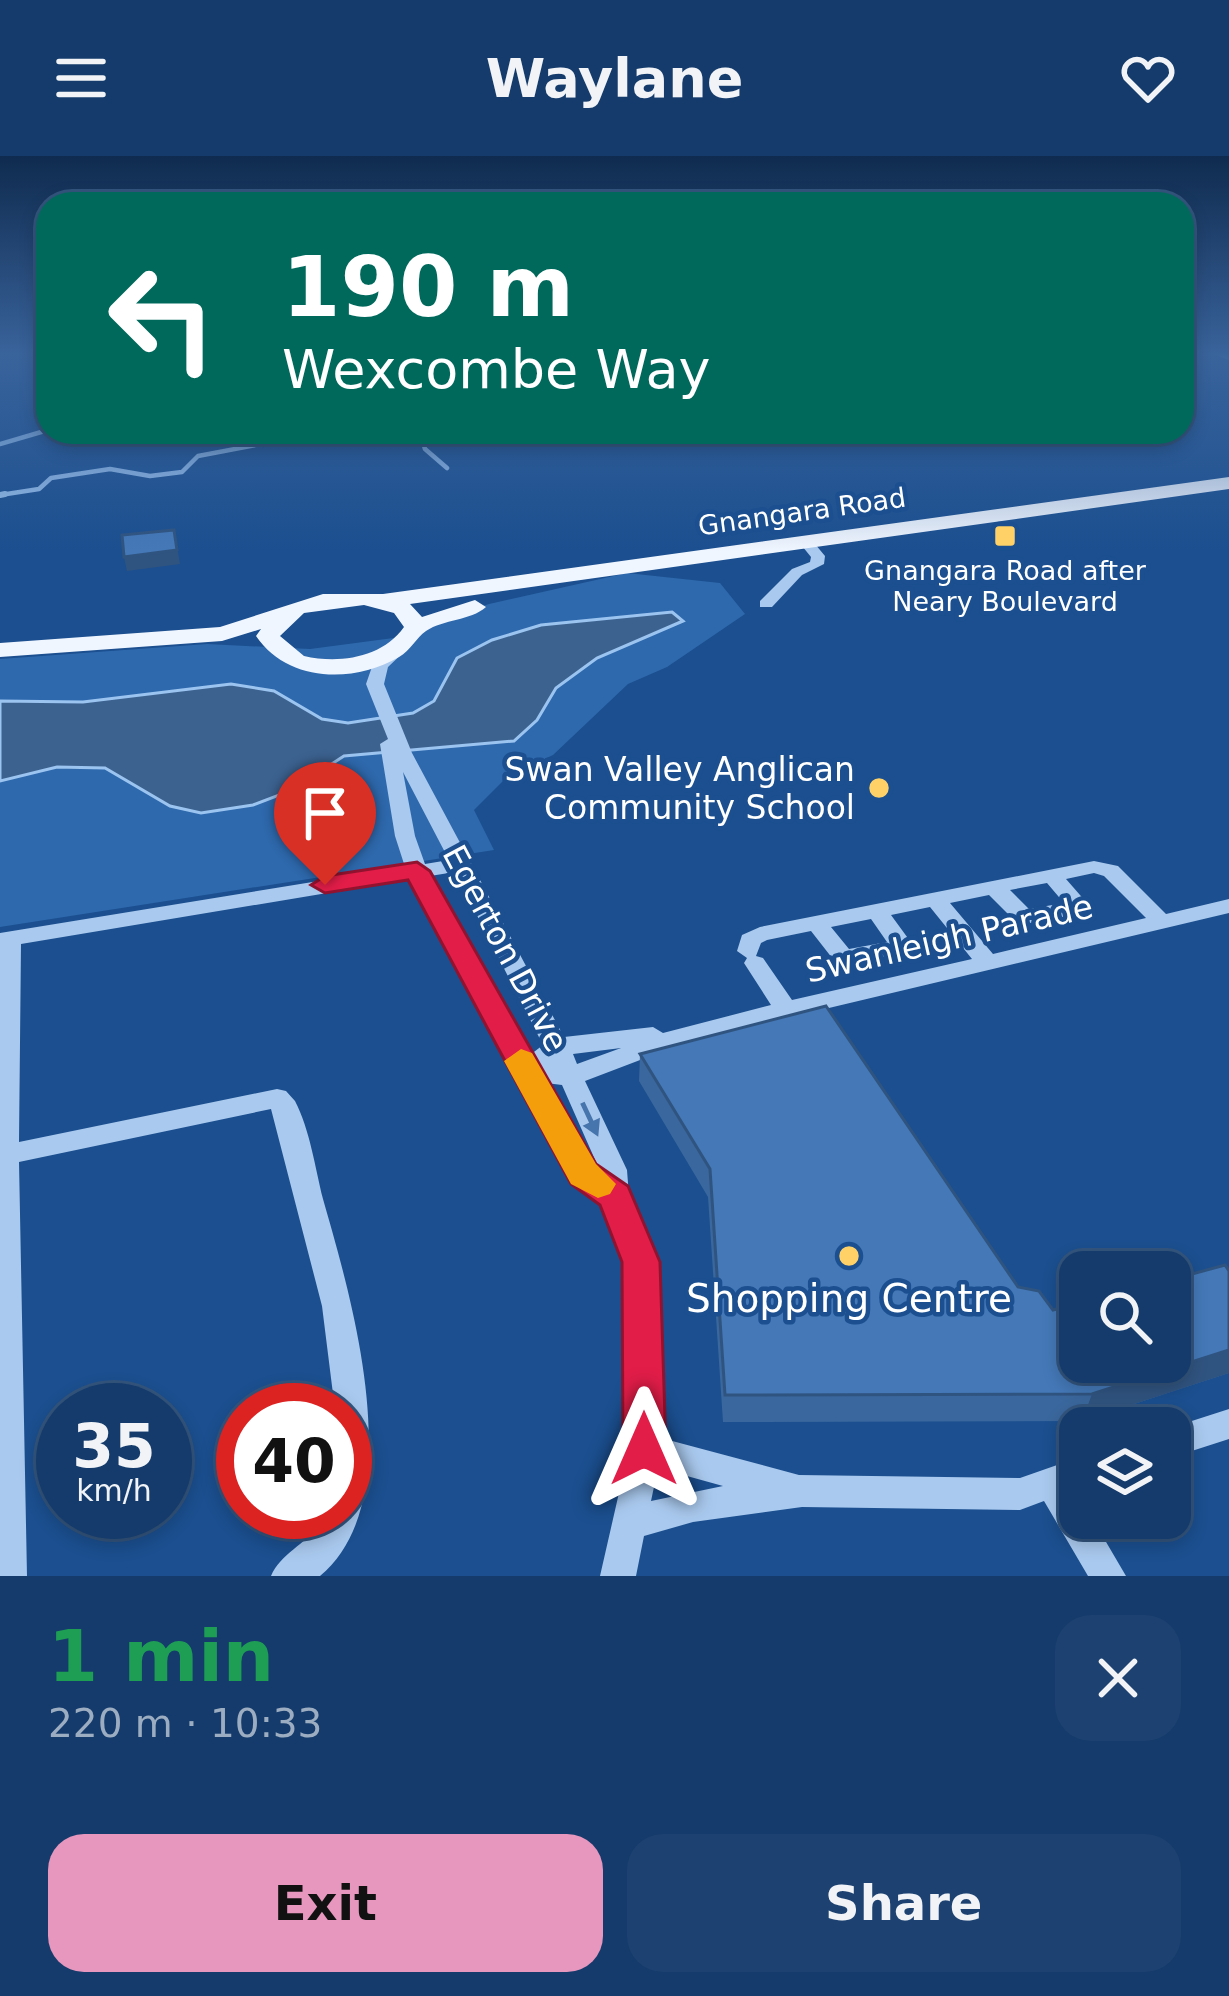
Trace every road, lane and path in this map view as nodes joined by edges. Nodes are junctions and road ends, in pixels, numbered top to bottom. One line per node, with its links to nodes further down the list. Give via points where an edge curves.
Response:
1 (1229, 483): 3 (main road, Gnangara Road)
2 (1229, 499): 3 (main road, Gnangara Road)
3 (812, 549): 4 (main road, Gnangara Road); 5 (street, via 817,564 796,572); 7 (main road, Gnangara Road, via 502,602)
4 (383, 601): 6 (main road, Gnangara Road, via 343,598); 7 (main road, via 401,607)
5 (766, 604)
6 (286, 614): 9 (main road, via 222,634); 10 (main road, via 268,636)
7 (416, 627): 8 (main road)
8 (399, 649): 12 (main road); 13 (street, Egerton Drive, via 376,672)
9 (0, 650)
10 (284, 657): 11 (main road, via 235,652); 12 (main road)
11 (0, 663)
12 (328, 666): 13 (street, Egerton Drive, via 364,684)
13 (381, 709): 14 (street, Egerton Drive)
14 (398, 754): 15 (street, Egerton Drive); 16 (street, Egerton Drive, via 405,836)
15 (462, 864): 16 (street); 30 (street, Egerton Drive)
16 (417, 871): 24 (street); 31 (street, Egerton Drive)
17 (1051, 875): 18 (street); 18 (street, via 1074,908 1024,917); 23 (street, via 1107,868)
18 (994, 886): 19 (street)
19 (935, 898): 21 (street); 25 (street)
20 (1229, 906): 23 (street, Swanleigh Parade)
21 (876, 910): 22 (street); 22 (street, via 899,941 895,948 844,958)
22 (816, 922): 27 (street, via 750,940 751,957)
23 (1162, 922): 25 (street, Swanleigh Parade)
24 (5, 939): 33 (street)
25 (988, 963): 26 (street, Swanleigh Parade)
26 (820, 1002): 27 (street, Swanleigh Parade); 28 (street)
27 (786, 1010): 29 (street, Swanleigh Parade)
28 (837, 1027)
29 (684, 1034): 30 (street, Swanleigh Parade); 32 (street, Swanleigh Parade)
30 (557, 1047): 31 (street); 32 (street, Egerton Drive)
31 (526, 1071): 32 (street, Swanleigh Parade); 34 (street, Egerton Drive, via 583,1174)
32 (570, 1077): 34 (street, Egerton Drive, one-way to 34, via 613,1169)
33 (3, 1155): 35 (street, via 277,1098 286,1108); 39 (street)
34 (615, 1196): 38 (street, Egerton Drive, via 641,1262)
35 (351, 1383)
36 (1229, 1424): 37 (street)
37 (1191, 1437)
38 (644, 1449): 41 (street); 42 (street, Egerton Drive)
39 (4, 1466): 45 (street)
40 (1059, 1480): 41 (street, via 1020,1494)
41 (802, 1491): 42 (street)
42 (631, 1523): 47 (street, Egerton Drive)
43 (331, 1539): 46 (street)
44 (1092, 1539): 48 (street)
45 (9, 1576)
46 (289, 1576)
47 (618, 1576)
48 (1108, 1576)

